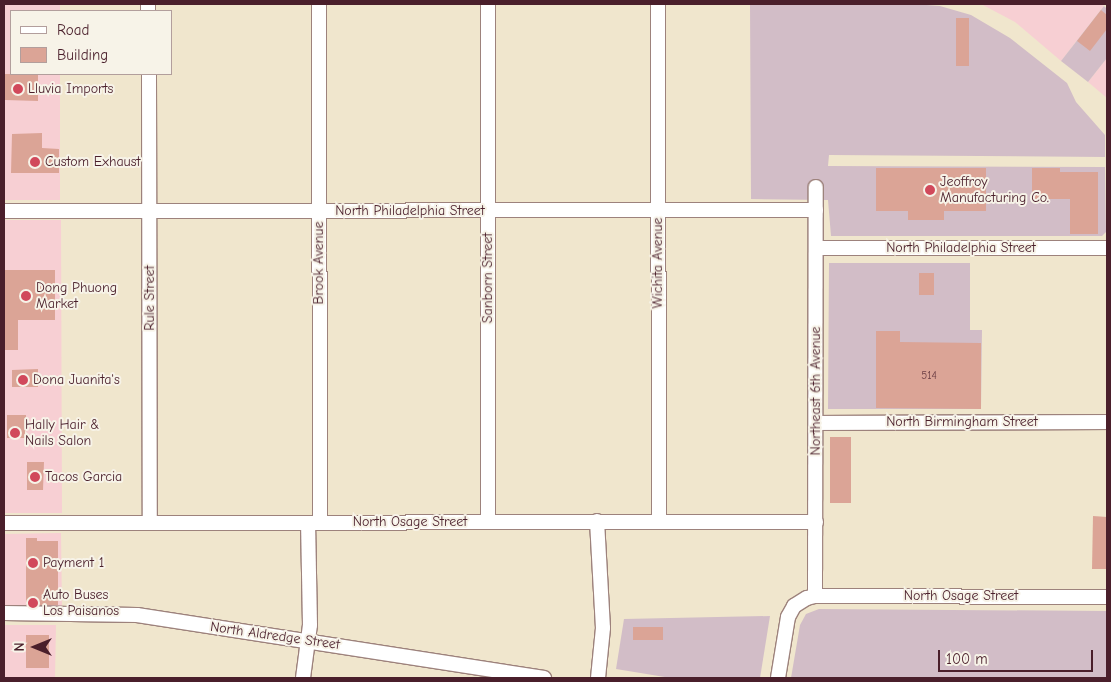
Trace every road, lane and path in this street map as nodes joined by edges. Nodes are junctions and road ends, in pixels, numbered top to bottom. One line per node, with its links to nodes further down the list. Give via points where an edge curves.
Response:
1 (319, 4): 6 (street, Brook Avenue)
2 (488, 4): 10 (street, Sanborn Street)
3 (658, 4): 11 (street, Wichita Avenue)
4 (149, 75): 9 (street, Rule Street)
5 (816, 187): 7 (street, Northeast 6th Avenue)
6 (319, 210): 9 (street, North Philadelphia Street); 10 (street, North Philadelphia Street); 18 (street, Brook Avenue)
7 (816, 210): 11 (street, North Philadelphia Street); 12 (street, Northeast 6th Avenue)
8 (4, 211): 9 (street, North Philadelphia Street)
9 (150, 211): 17 (street, Rule Street)
10 (488, 211): 11 (street, North Philadelphia Street); 19 (street, Sanborn Street)
11 (658, 211): 20 (street, Wichita Avenue)
12 (816, 248): 13 (street, North Philadelphia Street); 15 (street, Northeast 6th Avenue)
13 (1107, 248)
14 (1107, 422): 15 (street, North Birmingham Street)
15 (817, 423): 21 (street, Northeast 6th Avenue)
16 (597, 521): 19 (street, North Osage Street); 20 (street, North Osage Street); 29 (street, via 603,628)
17 (150, 522): 18 (street, North Osage Street); 22 (street, North Osage Street)
18 (314, 522): 19 (street, North Osage Street); 26 (street, Brook Avenue)
19 (488, 522)
20 (660, 522): 21 (street, North Osage Street)
21 (816, 522): 23 (street, Northeast 6th Avenue)
22 (4, 523)
23 (816, 596): 24 (street, North Osage Street); 30 (street, via 800,602 791,611)
24 (1107, 597)
25 (4, 613): 26 (street, North Aldredge Street, via 137,615)
26 (309, 641): 27 (street, Brook Avenue); 28 (street, North Aldredge Street)
27 (303, 678)
28 (544, 678)
29 (598, 678)
30 (778, 678)

